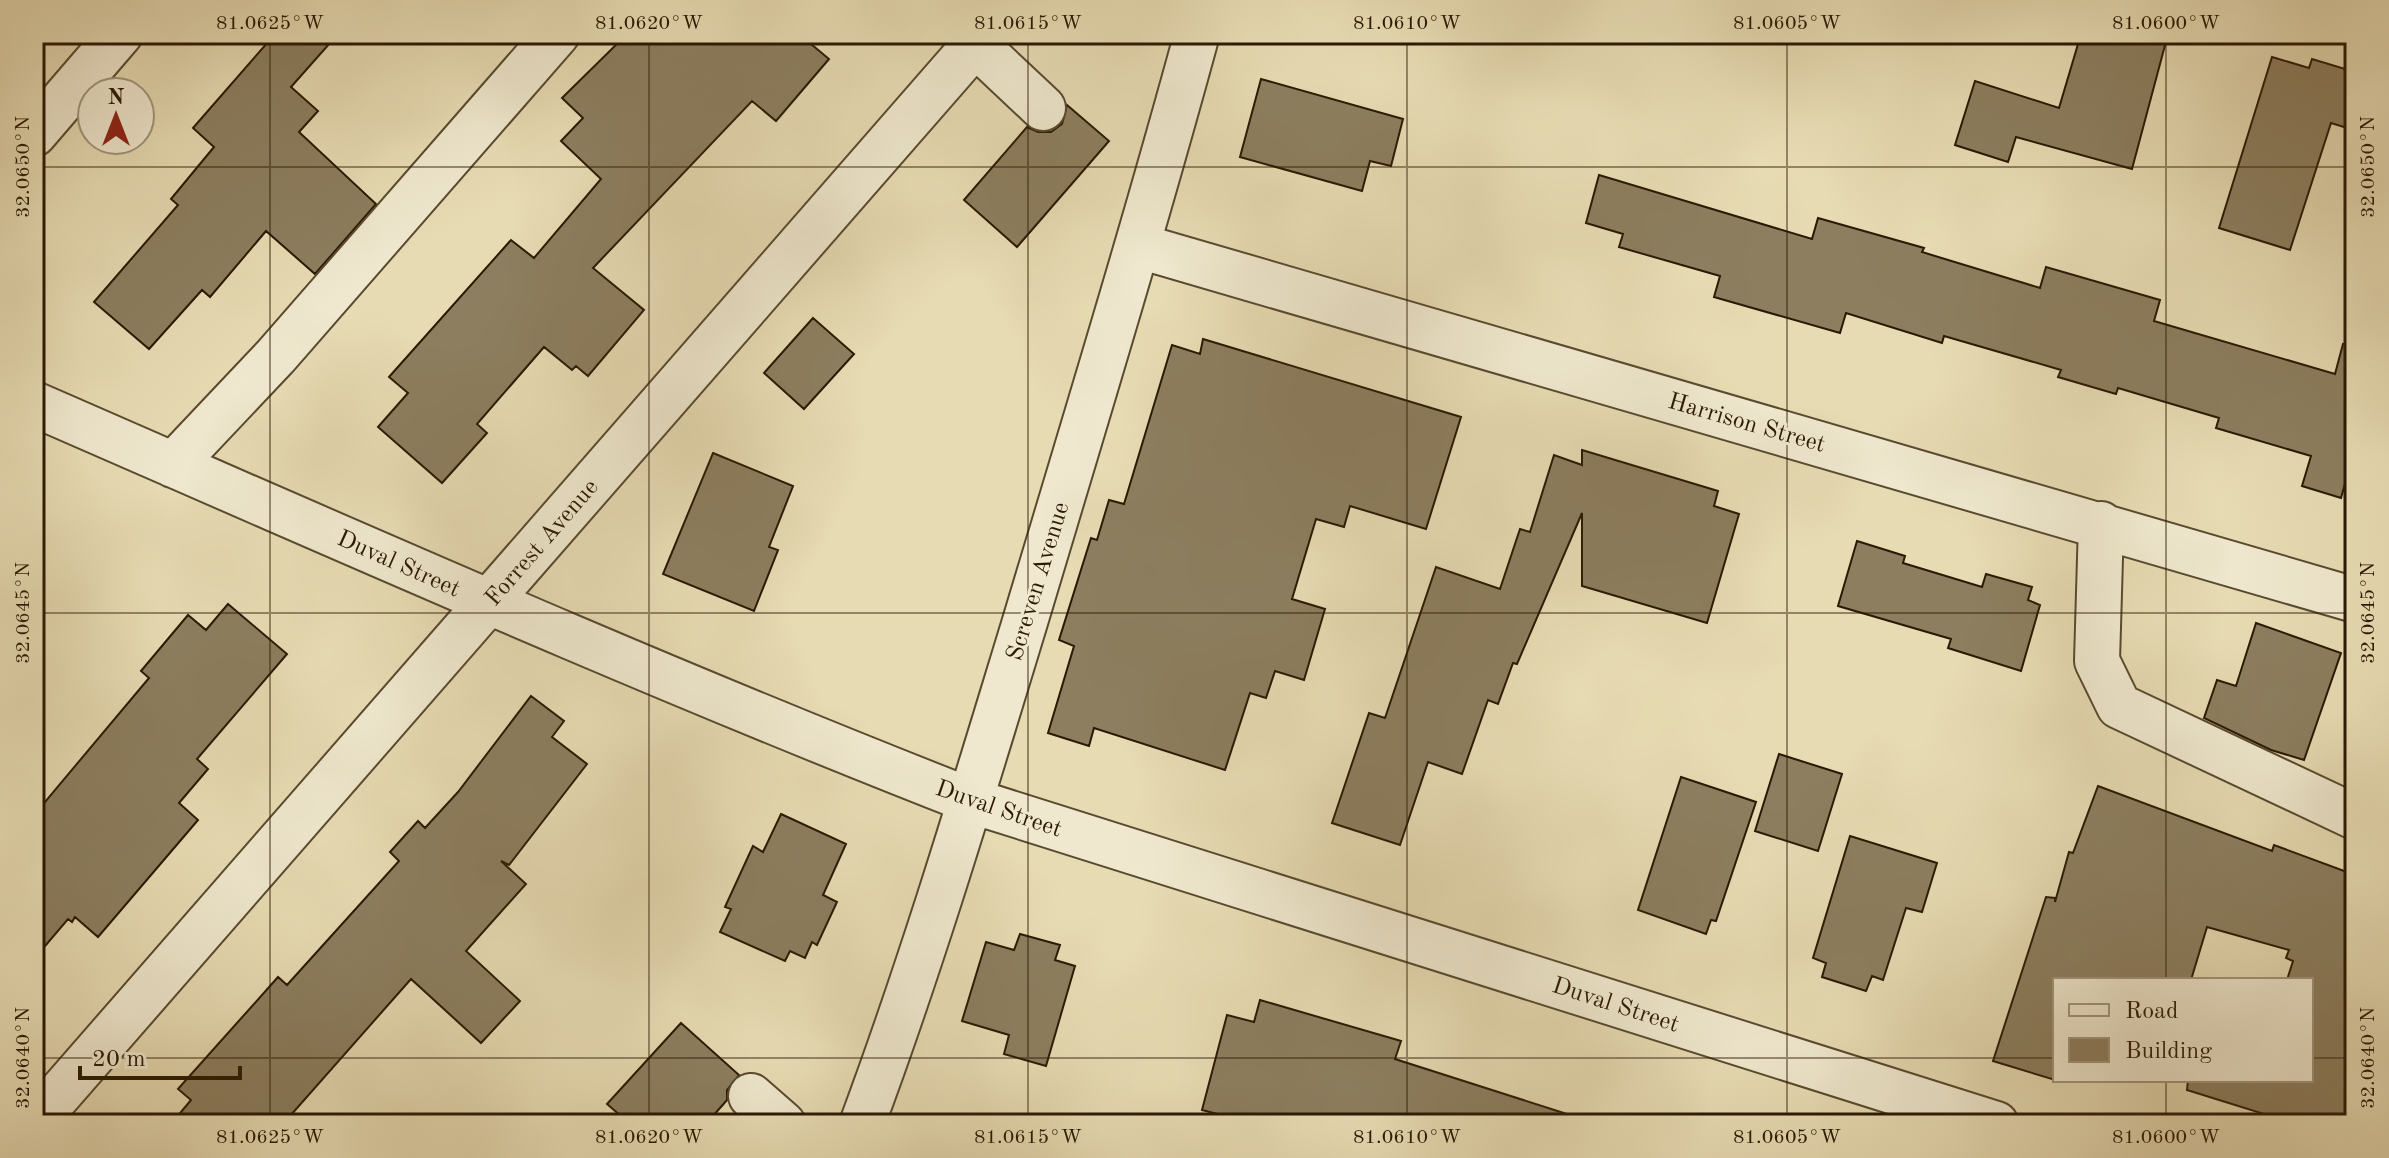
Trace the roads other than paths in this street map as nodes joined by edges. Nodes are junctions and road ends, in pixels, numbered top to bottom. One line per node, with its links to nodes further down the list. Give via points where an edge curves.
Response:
1 (120, 34): 6 (street)
2 (557, 34): 9 (street, via 276,356)
3 (1197, 34): 7 (street, Screven Avenue)
4 (980, 39): 5 (street); 12 (street, Forrest Avenue)
5 (1043, 108)
6 (34, 134)
7 (1139, 246): 10 (street, Harrison Street); 13 (street, Screven Avenue)
8 (34, 404): 9 (street, Duval Street)
9 (173, 465): 12 (street, Duval Street)
10 (2101, 524): 11 (street, Harrison Street); 14 (street, via 2097,661 2119,706)
11 (2355, 600)
12 (488, 602): 13 (street, Duval Street); 16 (street, Forrest Avenue)
13 (969, 800): 18 (street, Screven Avenue); 19 (street, Duval Street)
14 (2355, 817)
15 (751, 1096): 17 (street)
16 (34, 1123)
17 (783, 1124)
18 (862, 1124)
19 (1996, 1124)

